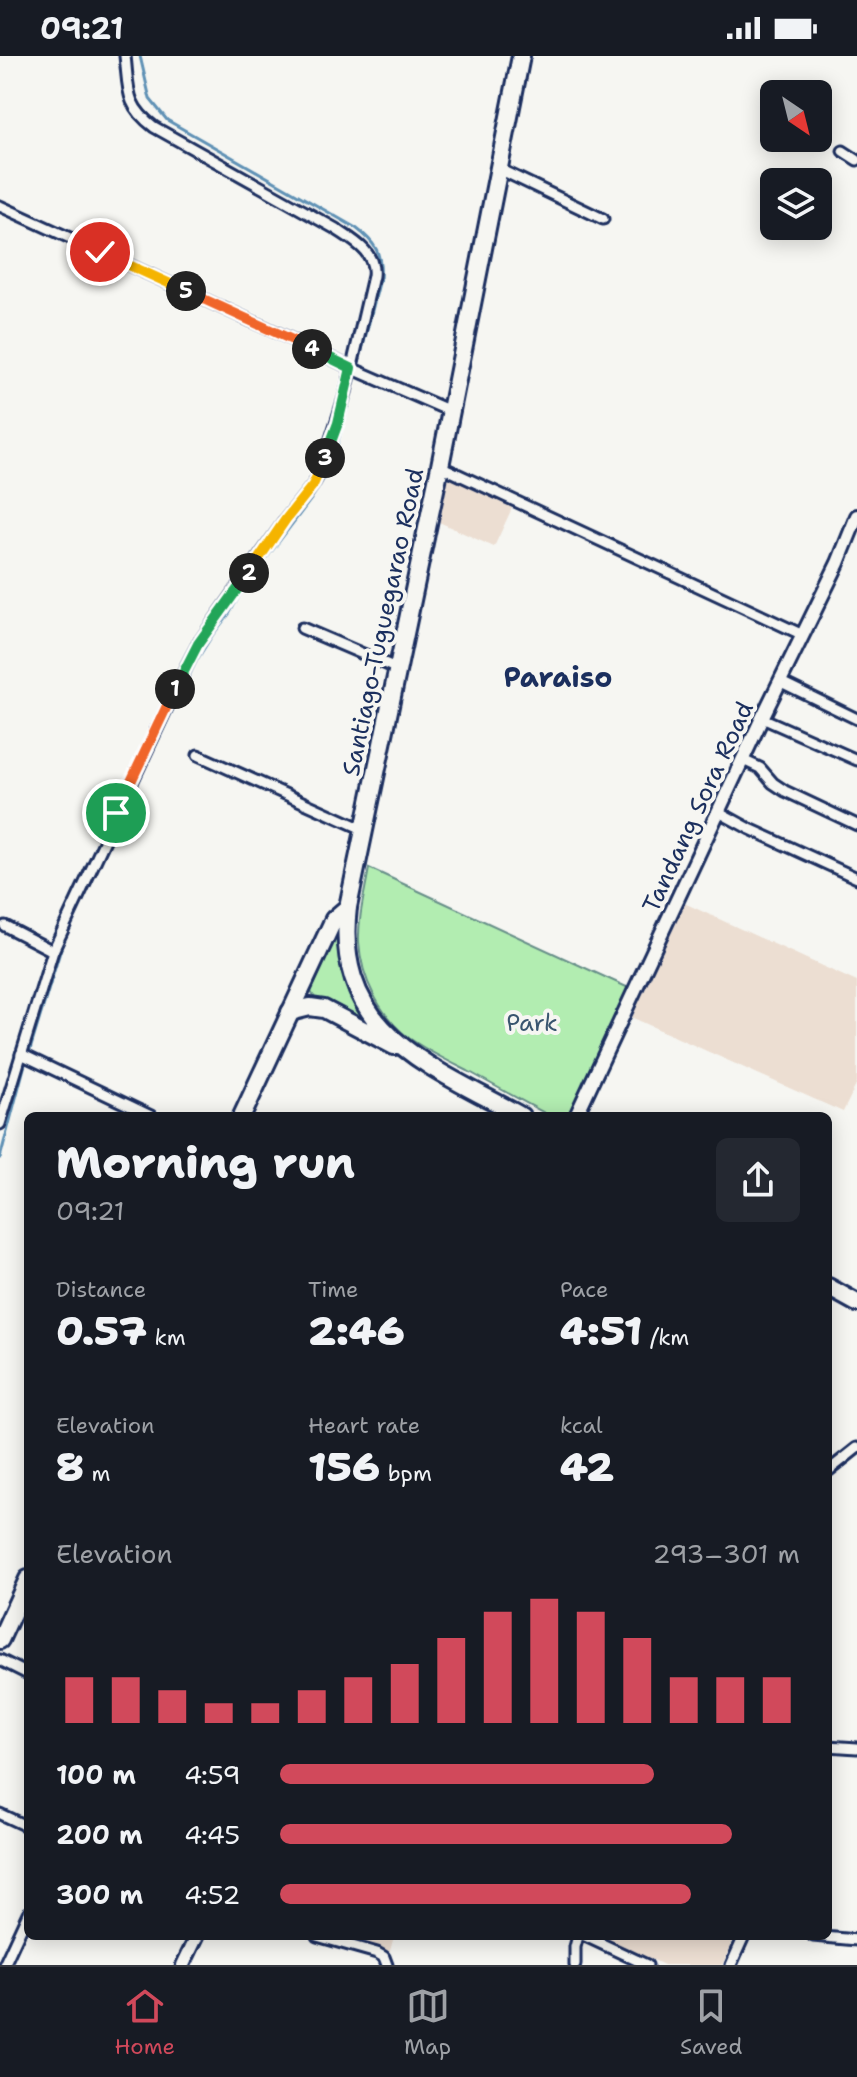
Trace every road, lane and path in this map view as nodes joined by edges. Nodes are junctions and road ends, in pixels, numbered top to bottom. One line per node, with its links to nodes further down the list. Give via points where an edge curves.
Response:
1 (125, 56): 8 (street, via 132,106 141,117 336,229 371,257 373,276)
2 (521, 56): 5 (highway, Santiago-Tuguegarao Road)
3 (843, 151): 4 (street)
4 (857, 160)
5 (499, 169): 7 (street); 9 (highway, Santiago-Tuguegarao Road)
6 (0, 206): 8 (street)
7 (603, 219)
8 (351, 368): 9 (street); 27 (street, via 321,470 198,644)
9 (450, 411): 10 (highway, Santiago-Tuguegarao Road)
10 (440, 466): 13 (street); 14 (highway, Santiago-Tuguegarao Road)
11 (857, 516): 13 (street, Tandang Sora Road)
12 (302, 628): 14 (street)
13 (803, 635): 15 (street, Tandang Sora Road)
14 (398, 669): 23 (highway, Santiago-Tuguegarao Road)
15 (781, 682): 16 (street, Tandang Sora Road); 17 (street)
16 (762, 718): 19 (street, Tandang Sora Road); 20 (street)
17 (857, 719)
18 (198, 755): 23 (street)
19 (743, 760): 21 (street, Tandang Sora Road); 22 (street, via 785,791)
20 (857, 760)
21 (719, 812): 24 (street); 34 (street, Tandang Sora Road)
22 (857, 825)
23 (365, 830): 25 (highway, Santiago-Tuguegarao Road)
24 (857, 878)
25 (348, 907): 28 (highway, via 334,919); 29 (highway, Santiago-Tuguegarao Road, via 347,953 357,990 379,1024)
26 (5, 926): 27 (street)
27 (53, 951): 30 (street)
28 (290, 1012): 29 (highway, via 324,1009); 32 (highway)
29 (408, 1053): 33 (highway, Santiago-Tuguegarao Road)
30 (21, 1054): 31 (street); 35 (street)
31 (143, 1112)
32 (244, 1112)
33 (514, 1112)
34 (578, 1112)
35 (0, 1124)
36 (832, 1289): 37 (highway)
37 (857, 1303)
38 (857, 1448): 39 (street)
39 (832, 1468)
40 (24, 1588): 41 (highway)
41 (0, 1640)
42 (0, 1660): 43 (street)
43 (24, 1672)
44 (832, 1746): 45 (street)
45 (857, 1748)
46 (0, 1814): 47 (street)
47 (24, 1825)
48 (24, 1922): 56 (street)
49 (832, 1938): 55 (street)
50 (195, 1940): 57 (street)
51 (331, 1940): 58 (street, via 377,1953)
52 (577, 1940): 59 (street)
53 (594, 1940): 60 (street)
54 (742, 1940): 61 (street)
55 (857, 1940)
56 (4, 1965)
57 (183, 1965)
58 (387, 1965)
59 (575, 1965)
60 (647, 1965)
61 (731, 1965)

